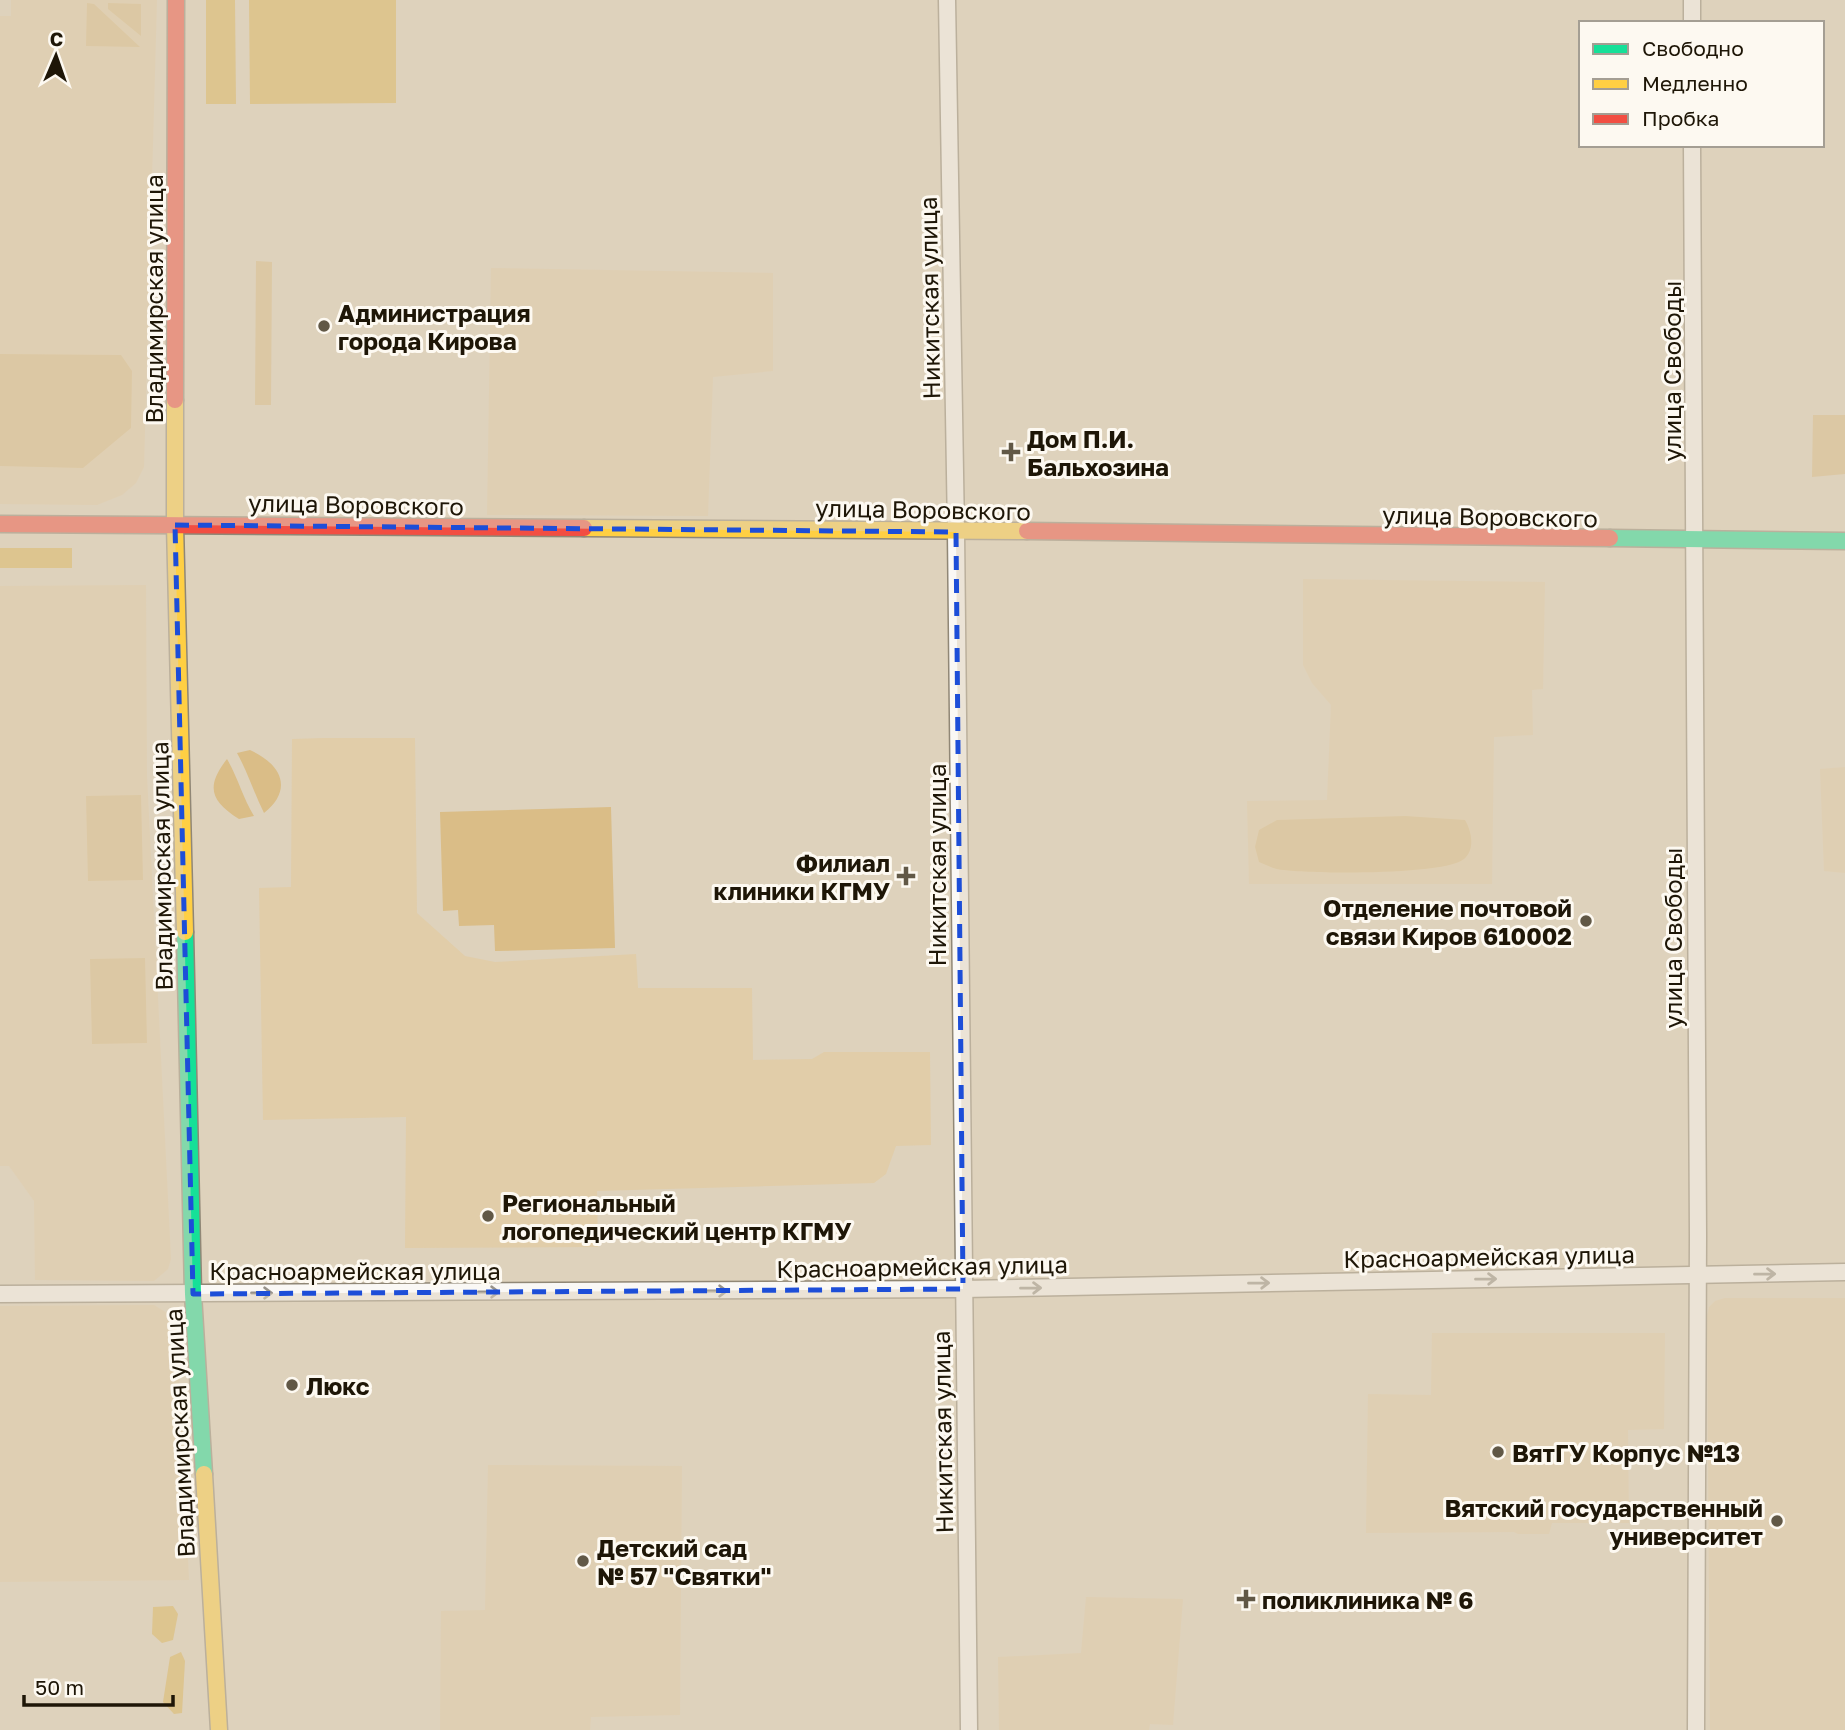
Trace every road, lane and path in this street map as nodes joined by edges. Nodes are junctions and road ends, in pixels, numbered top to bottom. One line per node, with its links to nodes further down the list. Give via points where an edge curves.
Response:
1 (176, 0): 7 (main road, Владимирская улица)
2 (947, 0): 8 (street, Никитская улица)
3 (1692, 0): 4 (street)
4 (1692, 21)
5 (1692, 147): 9 (street, улица Свободы)
6 (0, 524): 7 (main road, улица Воровского)
7 (175, 525): 8 (main road, улица Воровского); 15 (main road, Владимирская улица)
8 (956, 532): 9 (main road, улица Воровского); 13 (street, Никитская улица)
9 (1694, 541): 10 (main road, улица Воровского); 12 (street, улица Свободы)
10 (1845, 541)
11 (1845, 1272): 12 (street, Красноармейская улица, one-way to 11)
12 (1697, 1275): 13 (street, Красноармейская улица, one-way to 12); 18 (street, улица Свободы)
13 (963, 1289): 15 (street, Красноармейская улица, one-way to 13); 17 (street, Никитская улица)
14 (0, 1294): 15 (street, Красноармейская улица)
15 (194, 1294): 16 (main road, Владимирская улица)
16 (219, 1730)
17 (969, 1730)
18 (1696, 1730)

